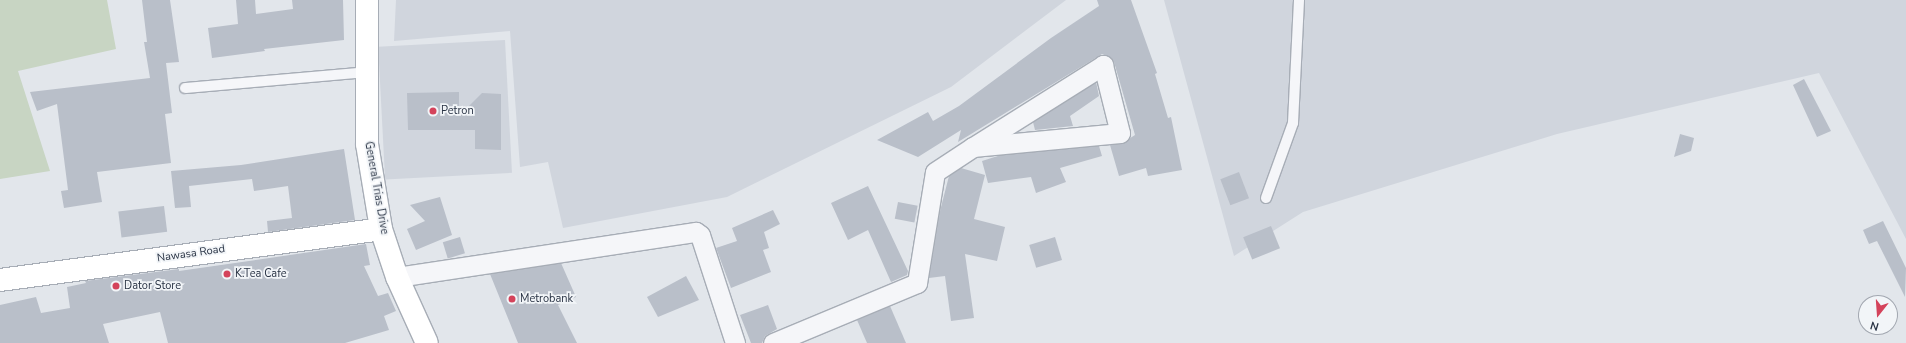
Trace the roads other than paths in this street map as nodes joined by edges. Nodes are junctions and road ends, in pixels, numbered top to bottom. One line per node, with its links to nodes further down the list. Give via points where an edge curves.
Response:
1 (368, 0): 3 (street, General Trias Drive)
2 (1299, 0): 6 (lane, via 1293,123)
3 (367, 72): 4 (lane); 7 (street, General Trias Drive, via 367,144)
4 (185, 88)
5 (973, 147): 5 (street, via 1120,133 1103,64 1090,73); 12 (street, via 935,172 917,283)
6 (1266, 198)
7 (381, 229): 8 (street, General Trias Drive); 9 (street, Nawasa Road)
8 (397, 277): 10 (street, General Trias Drive); 11 (street, via 696,232 700,235)
9 (0, 280)
10 (428, 343)
11 (736, 343)
12 (773, 343)

